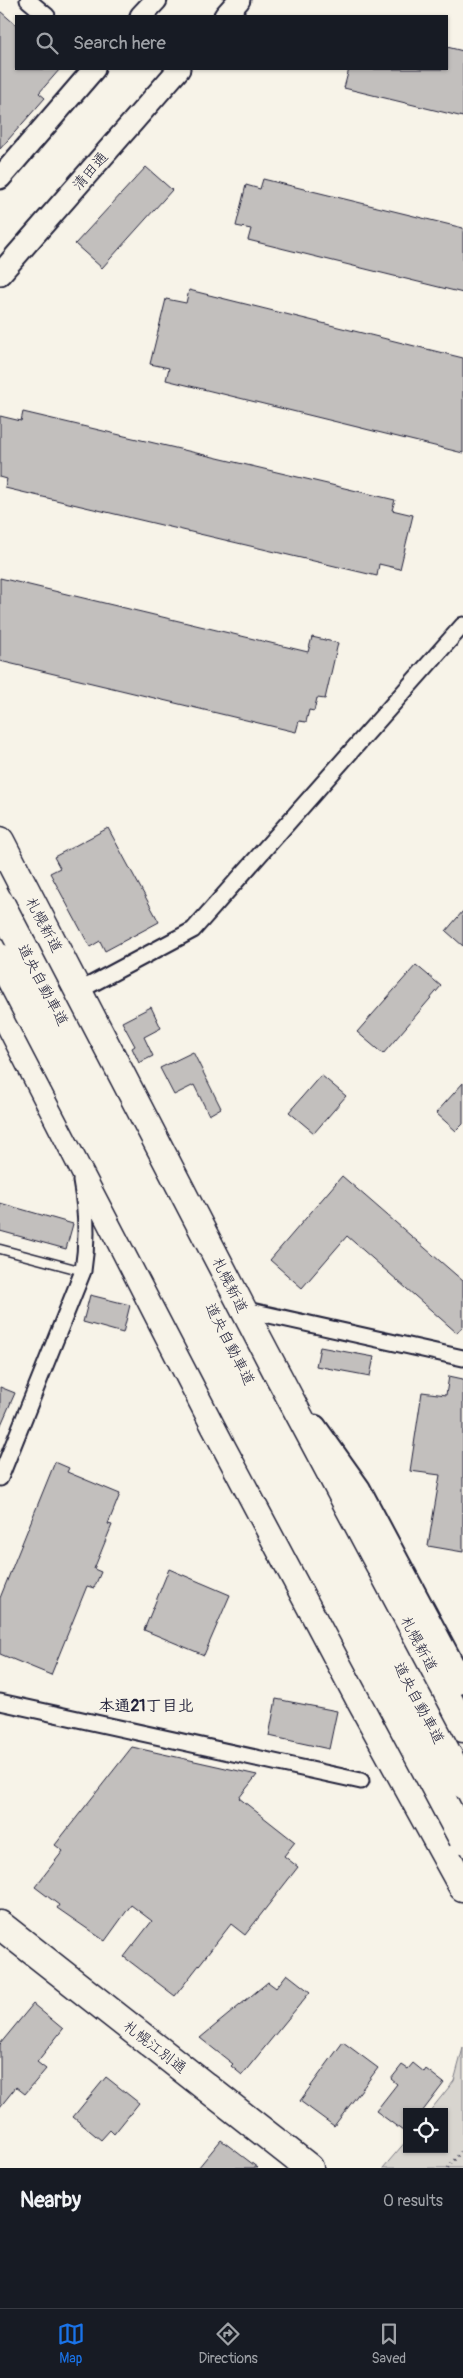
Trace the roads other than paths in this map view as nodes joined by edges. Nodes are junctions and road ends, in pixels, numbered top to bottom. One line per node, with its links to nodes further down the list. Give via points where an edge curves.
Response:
1 (28, 0): 4 (street)
2 (156, 0): 5 (street)
3 (239, 0): 6 (street)
4 (46, 15)
5 (142, 15)
6 (226, 15)
7 (93, 70): 9 (street)
8 (178, 70): 10 (street, 清田通)
9 (0, 178)
10 (0, 274)
11 (463, 625): 15 (street, via 193,930)
12 (0, 841): 15 (highway, 札幌新道)
13 (0, 903): 28 (highway, 道央自動車道, bridge)
14 (0, 958): 29 (highway, 道央自動車道, bridge)
15 (79, 991): 16 (street); 20 (highway, 札幌新道)
16 (6, 1015): 17 (highway)
17 (77, 1154): 19 (street, via 87,1217 88,1239); 30 (highway, via 216,1427)
18 (0, 1249): 19 (lane)
19 (83, 1271): 23 (street)
20 (242, 1309): 21 (street); 22 (highway, 札幌新道)
21 (463, 1358)
22 (271, 1362): 24 (street, via 359,1488); 26 (highway, 札幌新道)
23 (0, 1478)
24 (463, 1683)
25 (0, 1702): 27 (street)
26 (463, 1728)
27 (361, 1781)
28 (463, 1784)
29 (463, 1840)
30 (463, 1887)
31 (0, 1925): 32 (highway, 札幌江別通)
32 (309, 2168)

